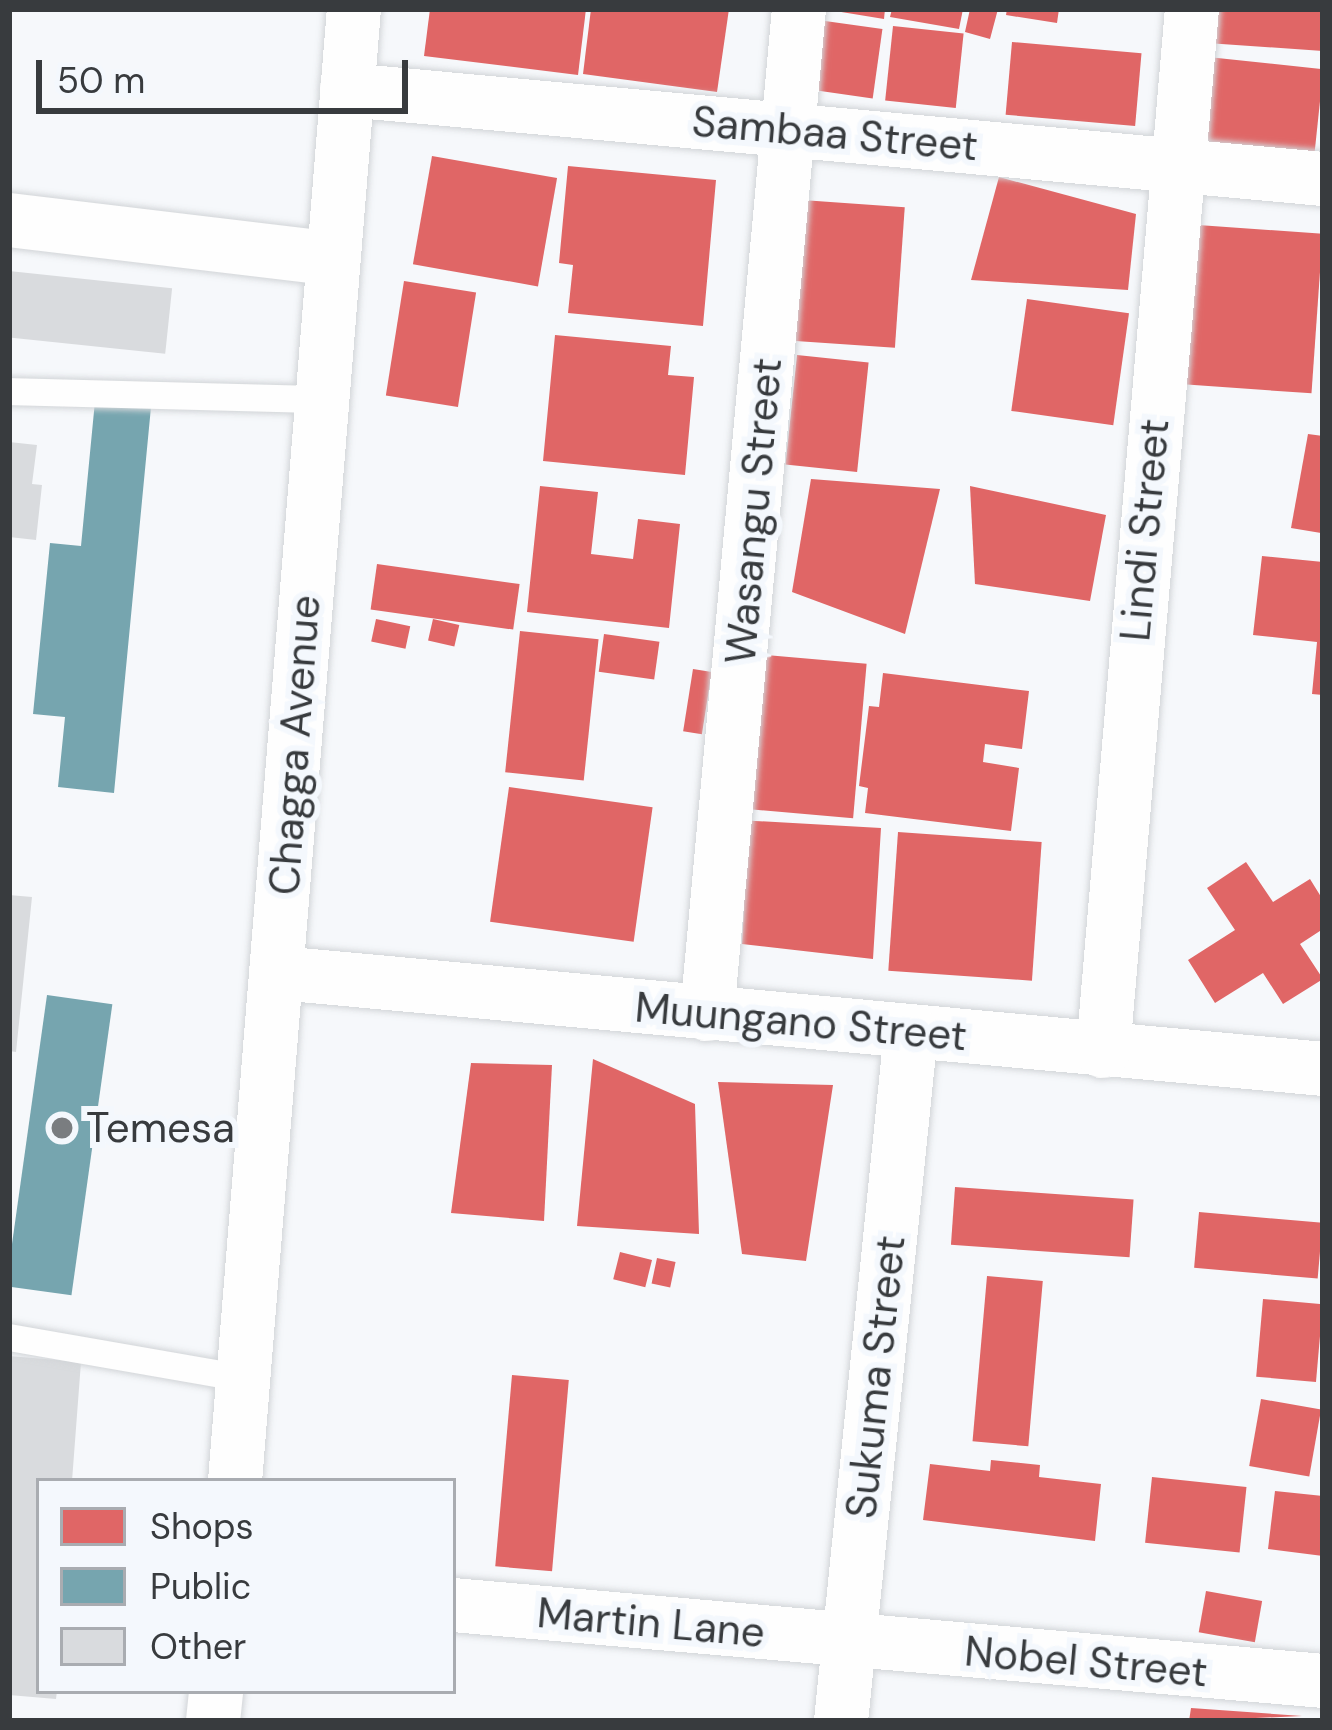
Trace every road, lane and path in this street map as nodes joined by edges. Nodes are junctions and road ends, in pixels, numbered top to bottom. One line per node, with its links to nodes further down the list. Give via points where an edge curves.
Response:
1 (354, 9): 4 (street, Chagga Avenue)
2 (799, 9): 5 (street, Wasangu Street)
3 (1192, 9): 6 (street, Lindi Street)
4 (346, 90): 5 (street, Sambaa Street); 9 (street, Chagga Avenue)
5 (789, 130): 6 (street, Sambaa Street); 13 (street, Wasangu Street)
6 (1174, 166): 7 (street, Sambaa Street); 15 (street, Lindi Street)
7 (1323, 179)
8 (9, 220): 9 (street)
9 (330, 258): 11 (street, Chagga Avenue)
10 (9, 391): 11 (lane)
11 (321, 399): 12 (street, Chagga Avenue)
12 (279, 973): 13 (street, Muungano Street); 18 (street, Chagga Avenue)
13 (707, 1013): 14 (street, Muungano Street)
14 (911, 1033): 15 (street, Muungano Street); 21 (street, Sukuma Street)
15 (1103, 1051): 16 (street, Muungano Street)
16 (1323, 1070)
17 (9, 1337): 18 (lane)
18 (243, 1378): 19 (street, Chagga Avenue)
19 (235, 1478)
20 (456, 1604): 21 (street, Martin Lane)
21 (849, 1642): 22 (street, Nobel Street); 23 (street, Sukuma Street)
22 (1323, 1681)
23 (841, 1721)

